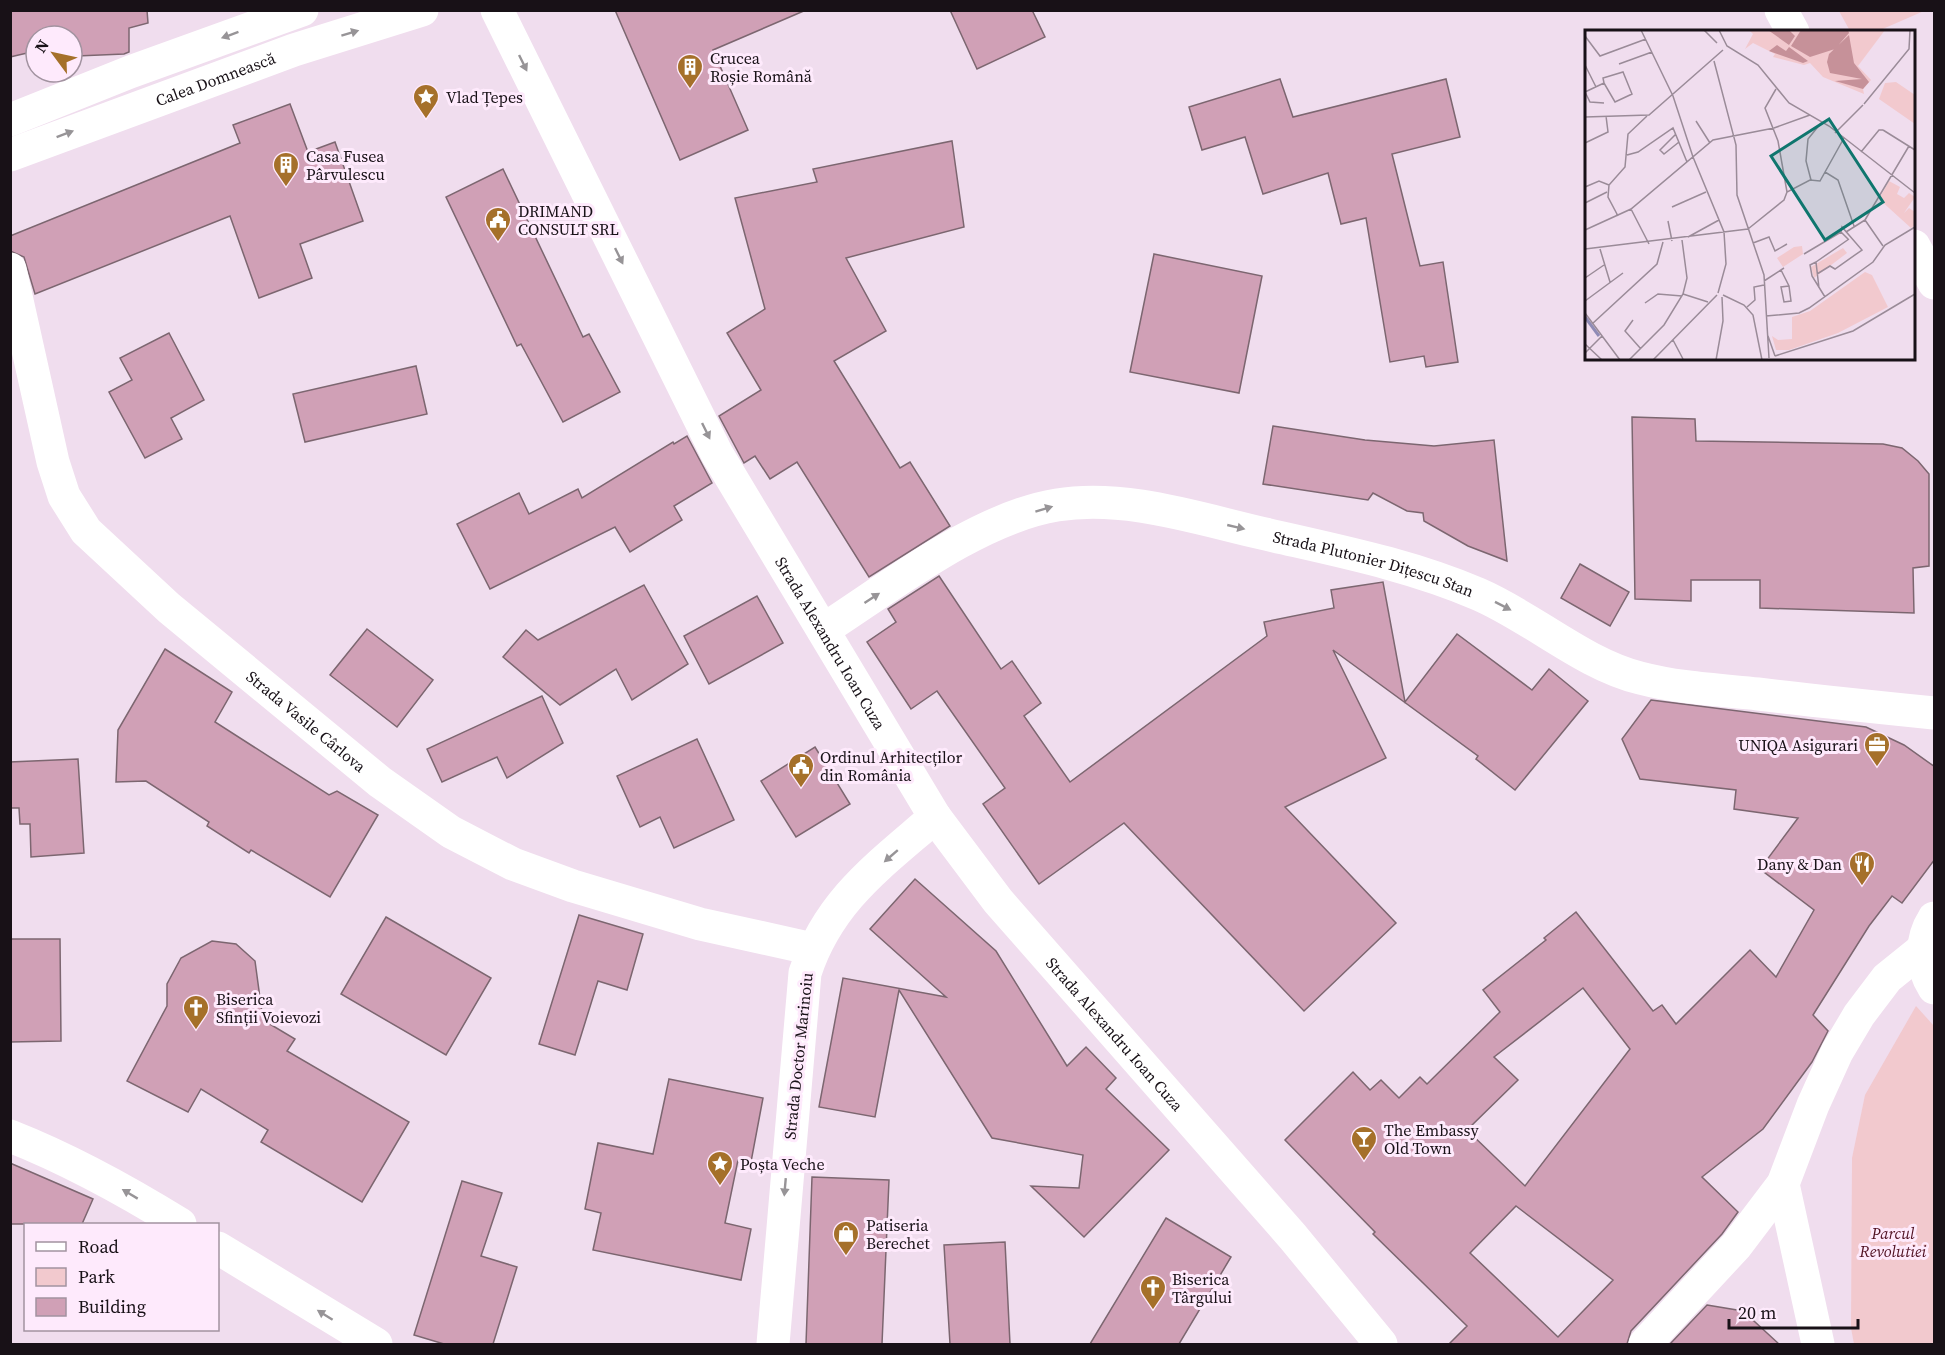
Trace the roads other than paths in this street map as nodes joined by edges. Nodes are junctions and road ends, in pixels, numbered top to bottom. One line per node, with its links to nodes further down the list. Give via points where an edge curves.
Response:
1 (422, 10): 6 (street, Calea Domnească, one-way to 1)
2 (497, 10): 12 (street, Strada Alexandru Ioan Cuza, one-way to 12, via 717,454)
3 (1781, 10): 5 (street)
4 (291, 12): 6 (street); 7 (street, one-way to 7)
5 (1791, 30)
6 (294, 50): 8 (street, Calea Domnească, one-way to 6)
7 (10, 120)
8 (10, 155)
9 (1915, 248): 11 (street)
10 (10, 269): 16 (street, Strada Vasile Cârlova, via 52,462 64,496 86,531 169,608 380,782 451,832 513,864 573,886 700,924)
11 (1935, 283)
12 (823, 630): 13 (street, Strada Plutonier Dițescu Stan, one-way to 13, via 961,542 1008,520 1056,505 1103,503 1198,518 1382,561 1449,582 1502,605 1608,666 1639,678 1686,687); 14 (street, Strada Alexandru Ioan Cuza)
13 (1935, 713)
14 (934, 817): 16 (street, Strada Doctor Marinoiu, one-way to 16, via 856,888 830,917); 25 (street, Strada Alexandru Ioan Cuza, via 1005,910 1293,1237)
15 (1935, 918): 17 (street, via 1927,930)
16 (813, 948): 24 (street, Strada Doctor Marinoiu, one-way to 24, via 805,973)
17 (1923, 949): 18 (street, via 1925,969); 20 (street, via 1887,978 1859,1015 1813,1105)
18 (1935, 988)
19 (10, 1136): 21 (street, one-way to 19, via 104,1178)
20 (1783, 1184): 26 (street, via 1736,1246); 27 (street)
21 (178, 1223)
22 (219, 1249): 23 (street, one-way to 22)
23 (376, 1344)
24 (773, 1344)
25 (1381, 1344)
26 (1645, 1344)
27 (1818, 1344)

